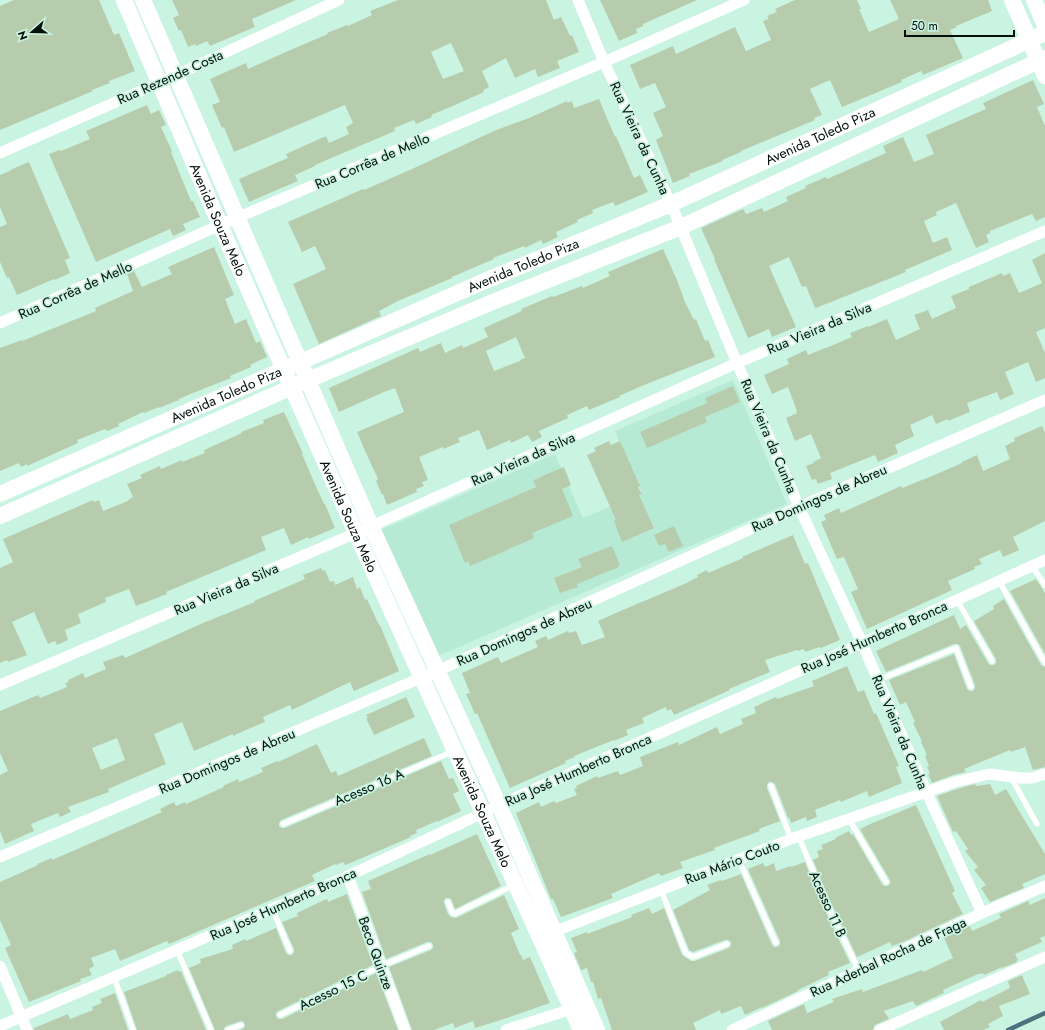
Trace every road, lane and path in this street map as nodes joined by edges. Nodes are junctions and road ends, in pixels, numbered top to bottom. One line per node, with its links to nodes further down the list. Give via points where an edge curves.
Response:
1 (124, 0): 15 (street, Avenida Souza Melo)
2 (143, 0): 13 (street, Avenida Souza Melo)
3 (339, 0): 13 (street, Rua Rezende Costa)
4 (578, 0): 12 (street, Rua Vieira da Cunha)
5 (744, 0): 12 (street, Rua Corrêa de Mello)
6 (1012, 0): 10 (street)
7 (1034, 0): 8 (street)
8 (1045, 26)
9 (1045, 33): 10 (street, Avenida Toledo Piza)
10 (1030, 40): 11 (street); 16 (street, Avenida Toledo Piza)
11 (1042, 60): 14 (street); 17 (street, Avenida Toledo Piza)
12 (604, 62): 19 (street, Rua Vieira da Cunha); 20 (street, Rua Corrêa de Mello)
13 (176, 75): 15 (street, Rua Rezende Costa); 20 (street, Avenida Souza Melo)
14 (1045, 76)
15 (159, 83): 18 (street, Rua Rezende Costa); 21 (street, Avenida Souza Melo)
16 (837, 128): 17 (street); 19 (street, Avenida Toledo Piza)
17 (847, 150): 22 (street, Avenida Toledo Piza)
18 (0, 153)
19 (671, 204): 22 (street, Rua Vieira da Cunha); 24 (street, Avenida Toledo Piza)
20 (238, 218): 21 (street, Rua Corrêa de Mello); 27 (street, Avenida Souza Melo)
21 (220, 225): 26 (street, Rua Corrêa de Mello); 29 (street, Avenida Souza Melo)
22 (681, 226): 25 (street, Avenida Toledo Piza); 28 (street, Rua Vieira da Cunha)
23 (1045, 231): 28 (street, Rua Vieira da Silva)
24 (487, 280): 25 (street); 27 (street, Avenida Toledo Piza)
25 (495, 301): 30 (street, Avenida Toledo Piza)
26 (0, 323)
27 (300, 362): 29 (street, Avenida Toledo Piza); 30 (street, Avenida Souza Melo)
28 (737, 363): 34 (street, Rua Vieira da Cunha); 36 (street, Rua Vieira da Silva)
29 (284, 370): 31 (street, Avenida Souza Melo); 33 (street, Avenida Toledo Piza)
30 (308, 380): 31 (street, Avenida Toledo Piza); 36 (street, Avenida Souza Melo)
31 (292, 388): 35 (street, Avenida Toledo Piza); 37 (street, Avenida Souza Melo)
32 (1045, 400): 34 (street, Rua Domingos de Abreu)
33 (0, 494)
34 (799, 506): 43 (street, Rua Vieira da Cunha); 46 (street, Rua Domingos de Abreu)
35 (0, 516)
36 (371, 526): 37 (street, Rua Vieira da Silva); 46 (street, Avenida Souza Melo)
37 (356, 533): 47 (street, Avenida Souza Melo); 49 (street, Rua Vieira da Silva)
38 (1045, 560): 39 (street, Rua José Humberto Bronca)
39 (1032, 566): 40 (street, Rua José Humberto Bronca); 41 (lane)
40 (1000, 581): 42 (street, Rua José Humberto Bronca); 45 (lane)
41 (1045, 585)
42 (957, 600): 43 (street, Rua José Humberto Bronca); 44 (lane)
43 (862, 643): 48 (street, Rua Vieira da Cunha); 56 (street, Rua José Humberto Bronca)
44 (992, 661)
45 (1045, 663)
46 (437, 671): 47 (street, Rua Domingos de Abreu); 56 (street, Avenida Souza Melo)
47 (421, 678): 51 (street, Avenida Souza Melo); 62 (street, Rua Domingos de Abreu)
48 (878, 680): 50 (lane, via 956,648); 55 (street, Rua Vieira da Cunha)
49 (0, 685)
50 (971, 687)
51 (455, 751): 57 (street, Avenida Souza Melo); 59 (lane, Acesso 16 A)
52 (1045, 774): 53 (street, Rua Mário Couto, via 1032,778)
53 (1010, 776): 55 (street, Rua Mário Couto, via 989,774); 60 (lane)
54 (771, 786): 61 (lane, Acesso 11 B)
55 (926, 791): 58 (street, Rua Mário Couto); 71 (street, Rua Vieira da Cunha)
56 (499, 805): 57 (street, Rua José Humberto Bronca); 72 (street, Avenida Souza Melo)
57 (483, 813): 64 (street, Rua José Humberto Bronca); 66 (street, Avenida Souza Melo)
58 (849, 819): 61 (street, Rua Mário Couto); 65 (lane)
59 (283, 824)
60 (1037, 824)
61 (795, 838): 63 (street, Rua Mário Couto); 82 (lane, Acesso 11 B)
62 (0, 857)
63 (739, 860): 68 (street, Rua Mário Couto); 75 (lane)
64 (348, 876): 70 (street, Rua José Humberto Bronca); 81 (street, Beco Quinze)
65 (886, 882)
66 (515, 884): 69 (lane, via 454,914); 73 (street, Avenida Souza Melo)
67 (1045, 886): 71 (street, Rua Aderbal Rocha de Fraga)
68 (661, 890): 72 (street, Rua Mário Couto); 74 (lane, via 686,953 694,957)
69 (448, 902)
70 (272, 908): 77 (street, Rua José Humberto Bronca); 78 (lane)
71 (982, 914): 82 (street, Rua Aderbal Rocha de Fraga)
72 (555, 931): 73 (street, Rua Mário Couto); 84 (street, Avenida Souza Melo)
73 (540, 938): 84 (street, Avenida Souza Melo)
74 (727, 944)
75 (776, 944)
76 (430, 946): 81 (lane, Acesso 15 C)
77 (177, 950): 83 (street, Rua José Humberto Bronca); 91 (lane)
78 (290, 951)
79 (1045, 956): 98 (street)
80 (0, 966): 86 (street)
81 (381, 966): 85 (lane, Acesso 15 C); 93 (street, Beco Quinze)
82 (859, 971): 97 (street, Rua Aderbal Rocha de Fraga)
83 (114, 977): 86 (street, Rua José Humberto Bronca); 90 (lane)
84 (579, 1006): 94 (street); 95 (street, Avenida Souza Melo); 96 (street, Avenida Souza Melo)
85 (280, 1014)
86 (22, 1017): 88 (street, Rua José Humberto Bronca); 89 (street)
87 (240, 1025): 92 (lane)
88 (0, 1026)
89 (27, 1030)
90 (133, 1030)
91 (211, 1030)
92 (228, 1030)
93 (405, 1030)
94 (506, 1030)
95 (580, 1030)
96 (598, 1030)
97 (732, 1030)
98 (880, 1030)

